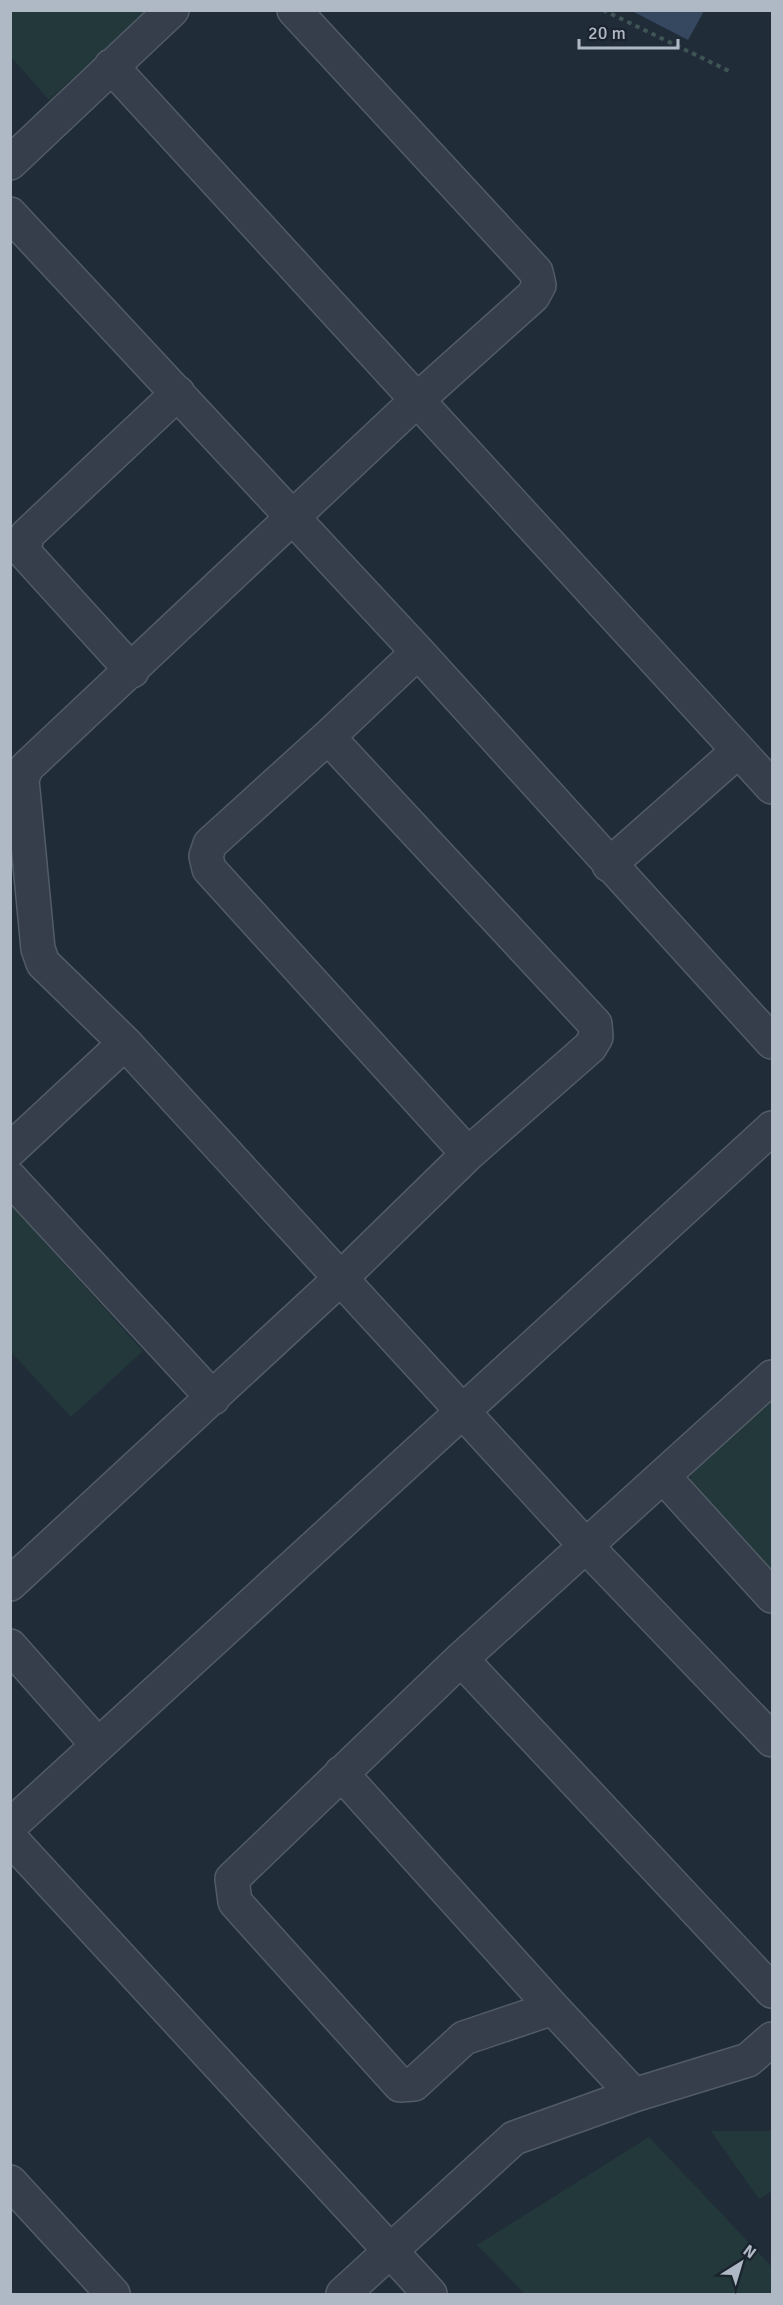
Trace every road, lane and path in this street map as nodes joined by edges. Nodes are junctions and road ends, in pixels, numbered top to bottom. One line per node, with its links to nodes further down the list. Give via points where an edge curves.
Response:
1 (172, 10): 4 (street)
2 (294, 10): 9 (street, via 536,272 539,285 533,296)
3 (603, 10): 5 (path)
4 (111, 66): 6 (street); 9 (street)
5 (729, 71)
6 (10, 163)
7 (10, 214): 8 (street)
8 (178, 393): 10 (street); 12 (street, via 27,535 24,552)
9 (416, 401): 10 (street); 14 (street)
10 (293, 518): 11 (street); 12 (street)
11 (418, 652): 13 (street); 16 (street)
12 (132, 671): 18 (street, via 26,768 22,780 38,949 43,963)
13 (328, 738): 21 (street, via 210,844 206,856 209,868); 21 (street, via 595,1024 596,1037 590,1047)
14 (738, 751): 15 (street); 16 (street)
15 (772, 786)
16 (609, 865): 17 (street)
17 (772, 1042)
18 (125, 1043): 20 (street); 23 (street)
19 (772, 1128): 26 (street)
20 (10, 1150)
21 (468, 1154): 23 (street)
22 (10, 1178): 25 (street)
23 (342, 1277): 25 (street); 26 (street)
24 (772, 1377): 27 (street)
25 (213, 1398): 29 (street)
26 (464, 1412): 28 (street); 34 (street)
27 (663, 1476): 28 (street); 30 (street)
28 (585, 1545): 32 (street); 33 (street)
29 (10, 1584)
30 (772, 1596)
31 (10, 1646): 34 (street)
32 (461, 1659): 35 (street); 38 (street)
33 (772, 1740)
34 (97, 1744): 36 (street)
35 (341, 1773): 39 (street); 39 (street, via 232,1879 235,1902 400,2085 414,2084 464,2038)
36 (10, 1826)
37 (10, 1838): 43 (street)
38 (772, 1991)
39 (553, 2008): 41 (street)
40 (772, 2039): 41 (street, via 748,2060)
41 (634, 2095): 43 (street, via 514,2138)
42 (10, 2182): 44 (street)
43 (390, 2249): 45 (street); 46 (street)
44 (113, 2295)
45 (343, 2295)
46 (430, 2295)

